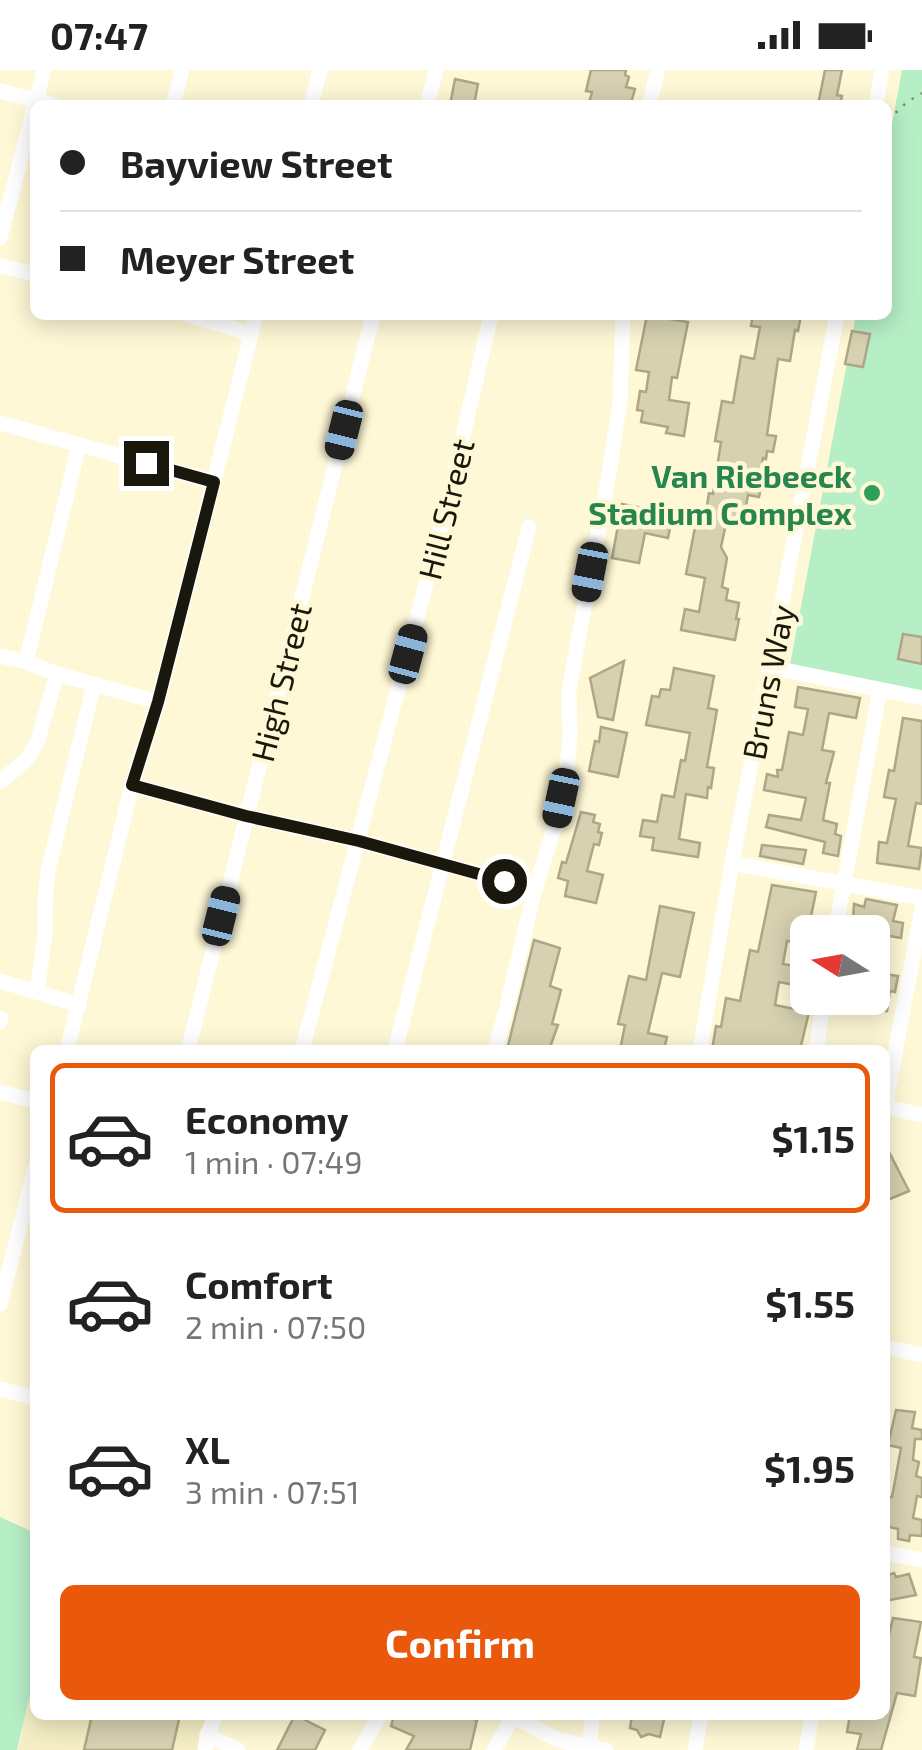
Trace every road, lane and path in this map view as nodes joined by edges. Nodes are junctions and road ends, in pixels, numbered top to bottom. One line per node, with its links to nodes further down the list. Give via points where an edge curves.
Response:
1 (44, 70): 9 (street)
2 (182, 70): 10 (street)
3 (320, 70): 11 (street)
4 (436, 70): 12 (street)
5 (658, 70): 13 (street)
6 (882, 70): 14 (street)
7 (0, 91): 9 (street)
8 (922, 93): 15 (path)
9 (36, 100)
10 (174, 100)
11 (312, 100)
12 (428, 100)
13 (649, 100)
14 (877, 100)
15 (892, 116)
16 (30, 123): 17 (street)
17 (0, 238)
18 (0, 266): 19 (street)
19 (30, 273)
20 (204, 320): 26 (street)
21 (254, 320): 26 (street)
22 (372, 320): 41 (street, High Street)
23 (490, 320): 42 (street, Hill Street)
24 (623, 320): 46 (street, via 615,438 568,690 566,777)
25 (836, 320): 33 (street, Bruns Way)
26 (250, 334): 29 (street)
27 (0, 423): 28 (street)
28 (78, 445): 29 (street); 32 (street)
29 (214, 482): 38 (street)
30 (529, 527): 44 (street)
31 (0, 656): 32 (street)
32 (26, 662): 34 (street)
33 (770, 667): 36 (street); 43 (street, Bruns Way)
34 (57, 674): 35 (street); 39 (street, via 32,754)
35 (94, 684): 38 (street); 51 (street, via 48,871)
36 (880, 690): 37 (street); 45 (street)
37 (922, 698)
38 (158, 702): 40 (street)
39 (0, 782)
40 (132, 785): 41 (street); 52 (street)
41 (246, 816): 42 (street); 55 (street, High Street)
42 (359, 841): 44 (street); 56 (street, Hill Street)
43 (732, 863): 45 (street); 59 (street, Bruns Way)
44 (443, 864): 46 (street); 57 (street)
45 (843, 883): 47 (street); 49 (street)
46 (535, 889): 58 (street)
47 (922, 898)
48 (922, 908): 61 (street)
49 (838, 915)
50 (0, 981): 51 (street)
51 (36, 992): 52 (street)
52 (80, 1005): 54 (street)
53 (821, 1015): 60 (street)
54 (68, 1045)
55 (189, 1045)
56 (303, 1045)
57 (396, 1045)
58 (496, 1045)
59 (701, 1045)
60 (817, 1045)
61 (890, 1080)
62 (0, 1092): 63 (street)
63 (30, 1100)
64 (890, 1108): 65 (street)
65 (922, 1116)
66 (30, 1189): 67 (street)
67 (0, 1304)
68 (890, 1348): 69 (street)
69 (922, 1355)
70 (0, 1389): 71 (street)
71 (30, 1397)
72 (890, 1554): 73 (street)
73 (922, 1560)
74 (377, 1720): 83 (street)
75 (509, 1720): 84 (street)
76 (519, 1720): 81 (street, via 558,1740)
77 (593, 1720): 81 (street)
78 (700, 1720): 85 (street)
79 (811, 1720): 86 (street)
80 (206, 1742): 82 (street)
81 (598, 1748)
82 (238, 1750)
83 (360, 1750)
84 (494, 1750)
85 (695, 1750)
86 (806, 1750)

